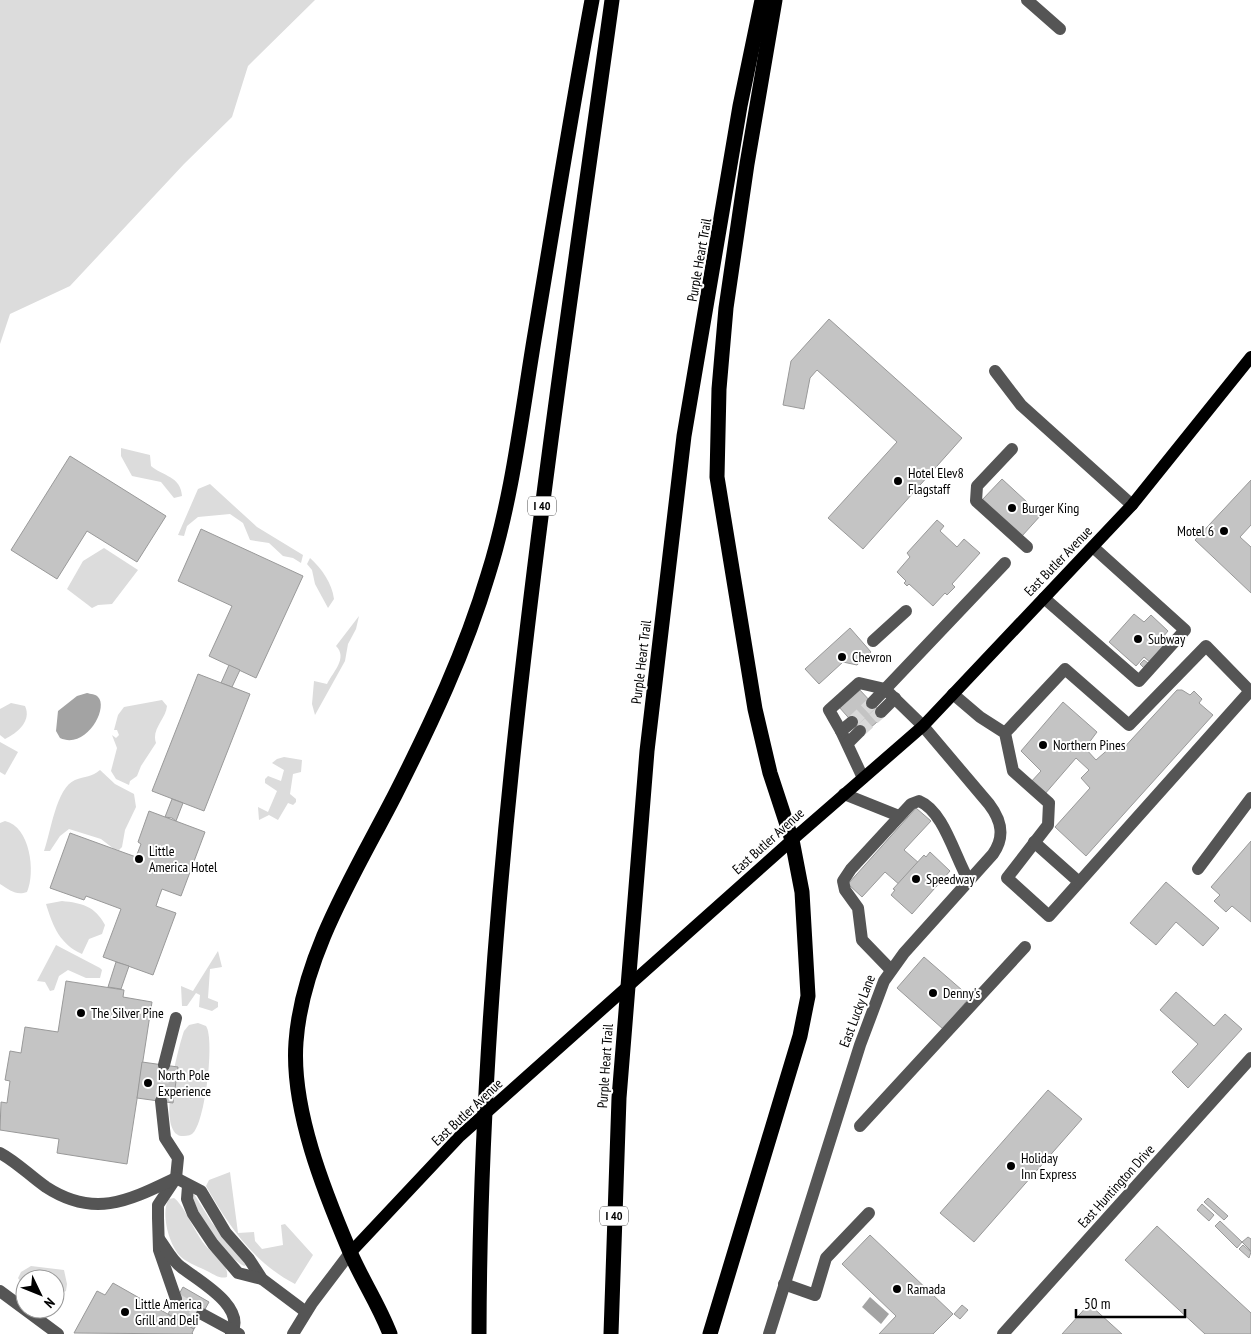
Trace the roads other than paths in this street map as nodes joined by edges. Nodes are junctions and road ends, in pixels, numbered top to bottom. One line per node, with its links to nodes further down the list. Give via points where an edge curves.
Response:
1 (592, 0): 45 (highway, via 518,443 489,573 439,707 323,938 304,994 296,1044 300,1102 319,1170)
2 (612, 0): 57 (highway, I 40, via 538,536 510,780 479,1225)
3 (762, 0): 58 (highway, Purple Heart Trail / I 40, via 740,106 684,436 647,752 619,1098)
4 (775, 0): 28 (highway, via 728,299 719,389 717,469 755,709 770,773)
5 (1027, 0): 6 (street)
6 (1060, 29)
7 (1251, 357): 10 (main road, East Butler Avenue)
8 (995, 371): 10 (street, via 1022,405)
9 (1012, 449): 11 (street, via 977,486 976,501)
10 (1132, 505): 12 (main road, East Butler Avenue)
11 (1027, 547)
12 (1093, 547): 14 (main road, East Butler Avenue); 14 (street, via 1184,630 1139,681)
13 (1005, 563): 17 (street)
14 (1044, 598): 18 (main road, East Butler Avenue)
15 (906, 612): 16 (street)
16 (873, 641)
17 (885, 689): 19 (street, East Lucky Lane); 19 (street, via 876,707); 21 (street, via 860,683 829,710)
18 (953, 694): 20 (main road, East Butler Avenue); 22 (street, via 980,717)
19 (895, 698): 20 (street, East Lucky Lane)
20 (923, 726): 24 (main road, East Butler Avenue); 31 (street, East Lucky Lane, via 989,804 1000,824 999,845)
21 (841, 731): 23 (street); 23 (street, via 856,726)
22 (1006, 733): 29 (street, via 1013,771 1049,803 1048,825); 32 (street, via 1065,669 1129,725 1206,646 1250,691)
23 (848, 744): 24 (street)
24 (863, 778): 25 (main road, East Butler Avenue)
25 (844, 794): 27 (street); 28 (main road, East Butler Avenue)
26 (1251, 798): 30 (street)
27 (899, 816): 31 (street, via 911,804 919,801 926,804 946,831 958,864); 34 (street, via 843,881 845,890 858,908 862,940)
28 (792, 840): 45 (main road, East Butler Avenue, via 460,1136); 59 (highway, via 802,892 808,996 800,1036)
29 (1034, 842): 32 (street); 32 (street, via 1007,878 1049,916)
30 (1198, 869)
31 (969, 881): 34 (street, East Lucky Lane)
32 (1079, 882)
33 (1025, 948): 39 (street)
34 (890, 970): 47 (street, East Lucky Lane, via 875,1000)
35 (176, 1018): 37 (street)
36 (1251, 1058): 61 (street, East Huntington Drive)
37 (164, 1065)
38 (161, 1101): 41 (street, via 165,1138 178,1158)
39 (860, 1126)
40 (0, 1152): 41 (street, via 56,1193 88,1202 130,1200)
41 (176, 1178): 42 (street); 44 (street, via 158,1205)
42 (188, 1186): 46 (street, via 201,1191 226,1232); 46 (street, via 187,1199 192,1214 213,1244 238,1273)
43 (869, 1213): 47 (street, via 826,1258 815,1295)
44 (160, 1239): 49 (street, via 158,1250); 53 (street, via 179,1266 216,1291 233,1315)
45 (350, 1253): 50 (street, East Butler Avenue); 56 (highway)
46 (262, 1280): 50 (street)
47 (784, 1284): 60 (street, East Lucky Lane)
48 (0, 1291): 54 (street)
49 (176, 1298)
50 (306, 1312): 55 (street, East Butler Avenue)
51 (202, 1314): 52 (street)
52 (217, 1329): 53 (street)
53 (235, 1333)
54 (58, 1334)
55 (293, 1334)
56 (390, 1334)
57 (479, 1334)
58 (611, 1334)
59 (710, 1334)
60 (768, 1334)
61 (1003, 1334)

